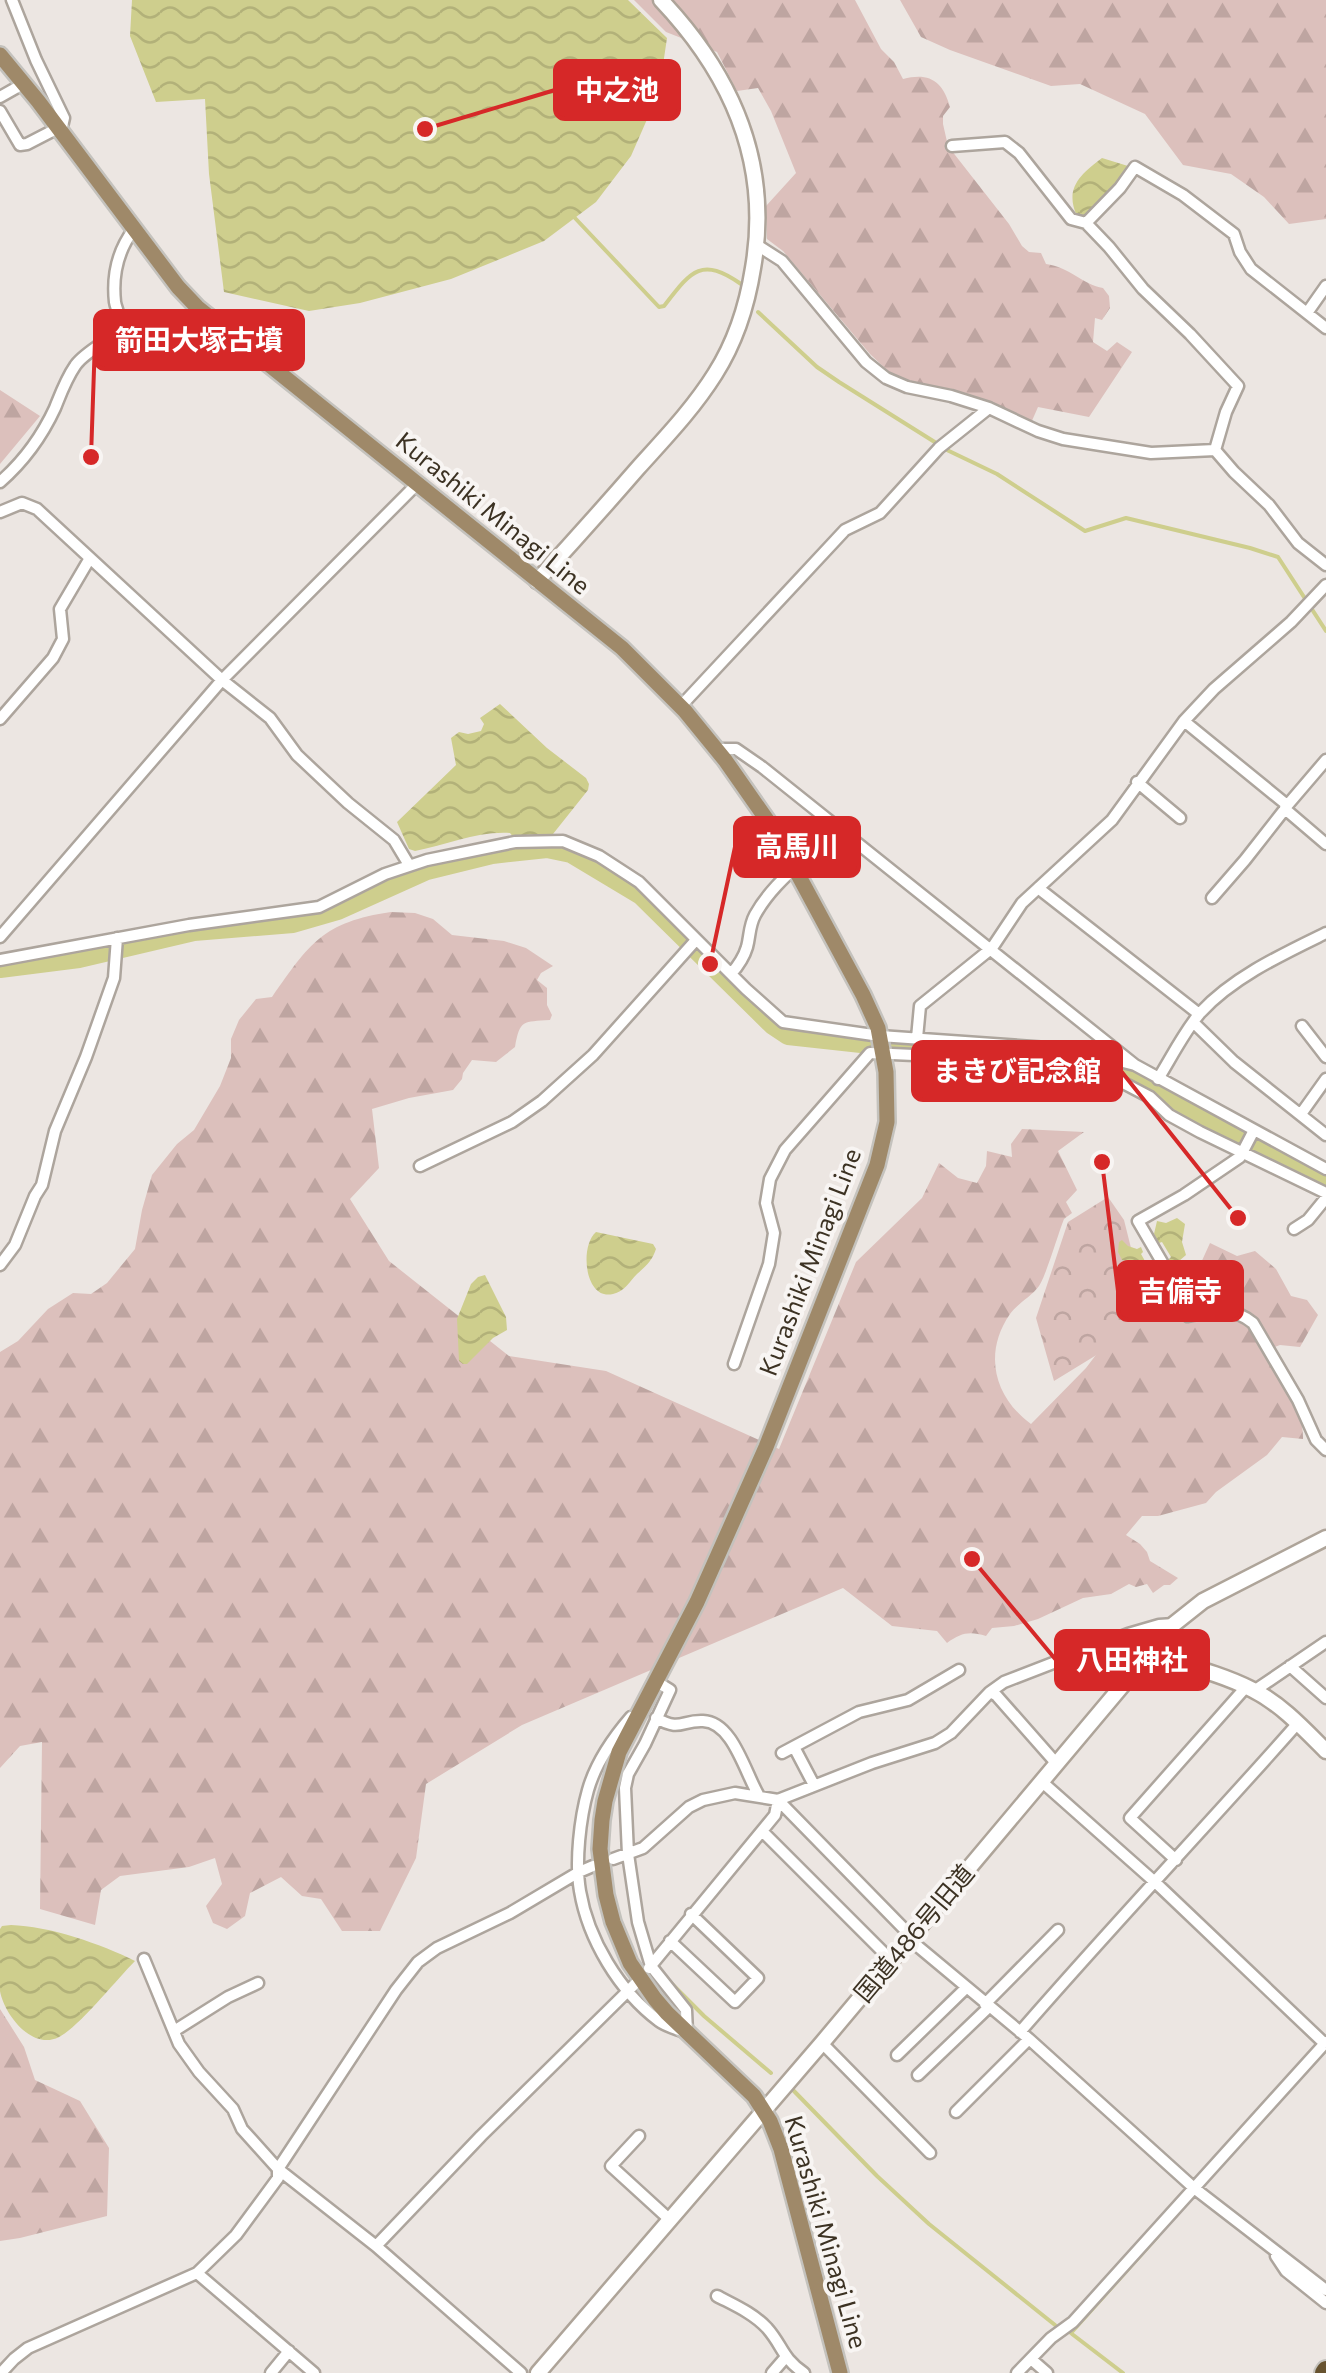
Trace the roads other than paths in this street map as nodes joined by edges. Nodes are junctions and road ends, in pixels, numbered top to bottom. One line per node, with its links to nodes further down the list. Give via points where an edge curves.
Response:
1 (12, 0): 7 (street, via 64,118)
2 (661, 0): 11 (street, via 717,72 741,120 756,178)
3 (0, 55): 4 (main road, Kurashiki Minagi Line)
4 (23, 84): 5 (street); 7 (main road, Kurashiki Minagi Line)
5 (0, 97)
6 (0, 111): 7 (street, via 20,144)
7 (59, 130): 10 (main road, Kurashiki Minagi Line)
8 (952, 146): 9 (street, via 1005,142 1072,218)
9 (1086, 223): 13 (street, via 1136,167 1234,234 1251,269); 16 (street, via 1238,386)
10 (134, 228): 17 (street, via 115,272 115,334 78,360 46,424); 18 (main road, Kurashiki Minagi Line, via 197,307)
11 (757, 245): 15 (street, via 782,262 886,378); 22 (street, via 744,312 717,371)
12 (1326, 286): 13 (street)
13 (1307, 313): 14 (street)
14 (1326, 328)
15 (989, 408): 16 (street, via 1063,439 1151,453); 25 (street, via 880,512 845,530)
16 (1215, 450): 21 (street, via 1298,544)
17 (0, 482)
18 (416, 484): 22 (main road, Kurashiki Minagi Line); 24 (street)
19 (0, 512): 20 (street, via 22,503 37,508)
20 (90, 558): 24 (street); 26 (street, via 60,608 62,640 53,658)
21 (1326, 565)
22 (538, 582): 25 (main road, Kurashiki Minagi Line, via 622,648)
23 (1326, 584): 27 (street)
24 (222, 680): 35 (street, via 394,840); 40 (street)
25 (680, 706): 28 (main road, Kurashiki Minagi Line)
26 (0, 719)
27 (1184, 722): 30 (street); 31 (street)
28 (716, 749): 33 (street, via 746,755); 36 (main road, Kurashiki Minagi Line)
29 (1326, 760): 31 (street)
30 (1137, 782): 32 (street); 37 (street, via 1112,820)
31 (1286, 807): 34 (street); 38 (street)
32 (1180, 818)
33 (836, 826): 36 (street); 43 (street)
34 (1326, 844)
35 (409, 865): 41 (street, via 319,907); 42 (street, via 515,842 563,841 639,882)
36 (795, 869): 45 (street, via 755,916); 49 (main road, Kurashiki Minagi Line, via 863,995)
37 (1038, 888): 43 (street); 46 (street)
38 (1212, 898)
39 (1326, 933): 46 (street, via 1252,973)
40 (0, 937)
41 (116, 938): 44 (street); 61 (street, via 114,978 55,1131 42,1185)
42 (693, 944): 45 (street); 57 (street, via 594,1055 542,1100 512,1122)
43 (992, 948): 48 (street, via 920,1006); 51 (street)
44 (0, 960)
45 (732, 974): 49 (street, via 783,1022)
46 (1196, 1019): 52 (street); 54 (street, via 1234,1062)
47 (1302, 1026): 50 (street)
48 (916, 1038): 49 (street); 51 (street, via 1076,1050)
49 (882, 1045): 56 (street, via 1110,1076 1150,1096 1169,1115); 62 (street, via 785,1150 770,1178 770,1264); 70 (main road, Kurashiki Minagi Line, via 887,1122 877,1165 766,1447)
50 (1326, 1057)
51 (1135, 1065): 52 (street)
52 (1158, 1079): 56 (street)
53 (1326, 1079): 54 (street)
54 (1300, 1114): 55 (street)
55 (1326, 1134)
56 (1249, 1141): 58 (street); 59 (street); 63 (street, via 1240,1158 1138,1221 1188,1316 1218,1310 1253,1323)
57 (420, 1166)
58 (1326, 1169)
59 (1326, 1196): 60 (street)
60 (1294, 1230)
61 (0, 1265)
62 (734, 1364)
63 (1326, 1450)
64 (1326, 1538): 65 (street, 国道486号旧道, via 1203,1601)
65 (1174, 1624): 67 (street, 国道486号旧道); 72 (street, via 1128,1634)
66 (1326, 1642): 68 (street)
67 (1148, 1654): 71 (street); 80 (street, 国道486号旧道)
68 (1290, 1666): 71 (street); 74 (street)
69 (959, 1670): 77 (street, via 908,1700 860,1712)
70 (657, 1682): 73 (main road, Kurashiki Minagi Line); 75 (street, via 670,1690)
71 (1250, 1689): 76 (street); 88 (street, via 1130,1818)
72 (990, 1692): 80 (street); 82 (street, via 935,1742)
73 (648, 1698): 90 (street, via 605,1751 588,1788); 104 (main road, Kurashiki Minagi Line, via 609,1786 602,1868 630,1963)
74 (1326, 1698)
75 (656, 1718): 83 (street, via 682,1726 700,1720 728,1732); 86 (street, via 625,1788)
76 (1298, 1722): 78 (street); 88 (street)
77 (794, 1747): 79 (street); 82 (street)
78 (1326, 1750)
79 (782, 1753)
80 (1056, 1763): 81 (street, 国道486号旧道)
81 (1041, 1782): 91 (street); 94 (street, 国道486号旧道)
82 (814, 1785): 84 (street)
83 (759, 1796): 84 (street); 86 (street, via 703,1800)
84 (778, 1800): 85 (street); 94 (street)
85 (762, 1831): 92 (street); 97 (street)
86 (628, 1854): 87 (street); 98 (street)
87 (613, 1859)
88 (1176, 1860): 91 (street)
89 (593, 1866): 90 (street)
90 (578, 1872): 100 (street, via 591,1928 610,1966); 114 (street, via 418,1962)
91 (1156, 1883): 105 (street, via 1100,1940); 106 (street)
92 (691, 1914): 95 (street); 95 (street, via 758,1978 736,2002)
93 (1058, 1930): 102 (street)
94 (910, 1938): 97 (street, 国道486号旧道); 101 (street)
95 (670, 1940): 98 (street)
96 (144, 1959): 103 (street)
97 (892, 1960): 107 (street, 国道486号旧道)
98 (649, 1968): 104 (street, via 686,2010)
99 (258, 1983): 103 (street)
100 (631, 1988): 104 (street, via 662,2024); 117 (street)
101 (966, 1988): 102 (street); 108 (street)
102 (987, 2005): 105 (street); 109 (street)
103 (174, 2031): 114 (street)
104 (688, 2033): 110 (main road, Kurashiki Minagi Line)
105 (1024, 2036): 111 (street); 115 (street)
106 (1325, 2038): 115 (street)
107 (822, 2042): 110 (street, 国道486号旧道); 113 (street)
108 (897, 2055)
109 (918, 2076)
110 (764, 2110): 116 (street, 国道486号旧道); 133 (main road, Kurashiki Minagi Line, via 781,2149)
111 (956, 2112)
112 (640, 2136): 116 (street, via 612,2166)
113 (930, 2153)
114 (278, 2169): 117 (street); 119 (street, via 236,2236)
115 (1196, 2190): 118 (street); 125 (street)
116 (669, 2219): 130 (street, 国道486号旧道)
117 (376, 2246): 129 (street)
118 (1269, 2246): 120 (street); 122 (street, via 1286,2271)
119 (198, 2273): 123 (street); 126 (street, via 28,2348)
120 (1326, 2290)
121 (717, 2296): 124 (street, via 762,2323)
122 (1326, 2303)
123 (290, 2351): 127 (street); 128 (street)
124 (786, 2358): 131 (street); 132 (street)
125 (1031, 2359): 134 (street); 135 (street)
126 (0, 2373)
127 (271, 2373)
128 (314, 2373)
129 (521, 2373)
130 (538, 2373)
131 (772, 2373)
132 (804, 2373)
133 (840, 2373)
134 (1017, 2373)
135 (1047, 2373)

